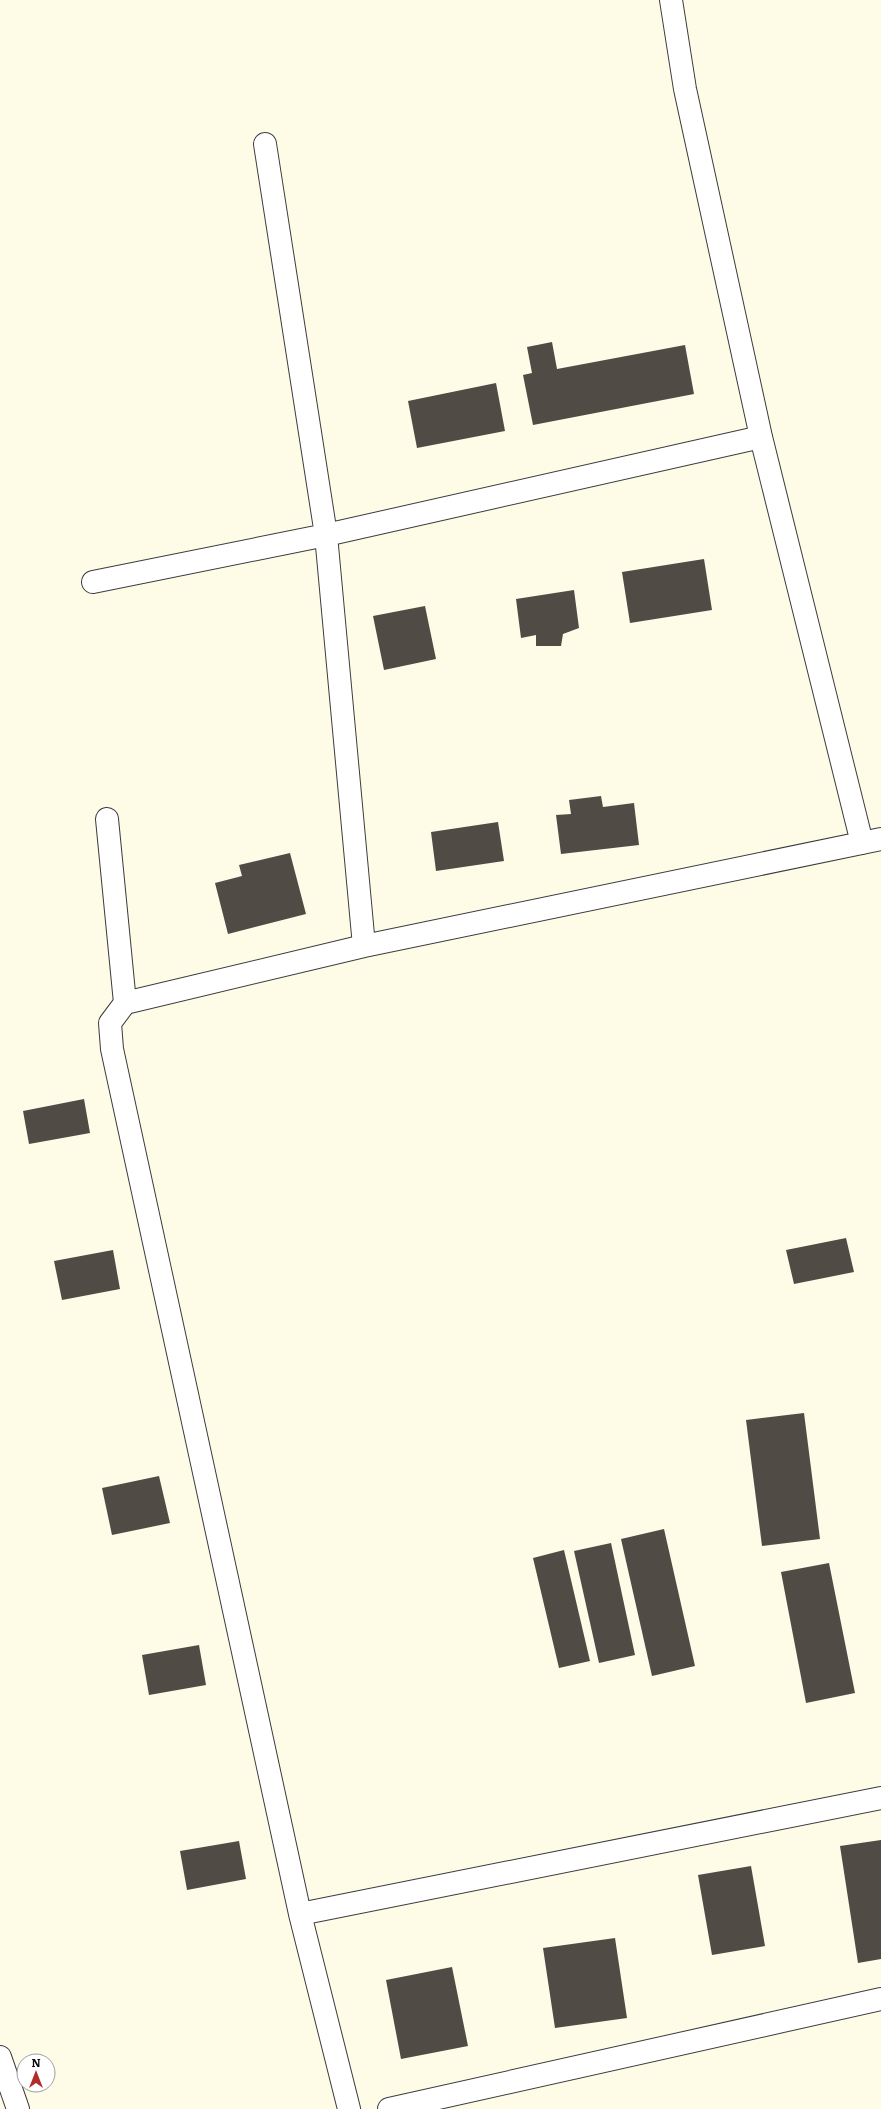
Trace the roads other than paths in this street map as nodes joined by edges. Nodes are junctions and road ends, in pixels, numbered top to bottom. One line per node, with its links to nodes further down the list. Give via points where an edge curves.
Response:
1 (671, 0): 3 (street, via 685,89)
2 (265, 144): 4 (street)
3 (761, 437): 4 (street); 7 (street)
4 (326, 535): 5 (street); 8 (street)
5 (93, 582)
6 (107, 819): 9 (street)
7 (872, 841): 8 (street)
8 (364, 946): 9 (street)
9 (125, 1003): 11 (street, via 110,1023 112,1048)
10 (881, 1798): 11 (street)
11 (300, 1914): 15 (street)
12 (881, 1999): 16 (street)
13 (0, 2057): 14 (street)
14 (18, 2109)
15 (349, 2109)
16 (389, 2109)

